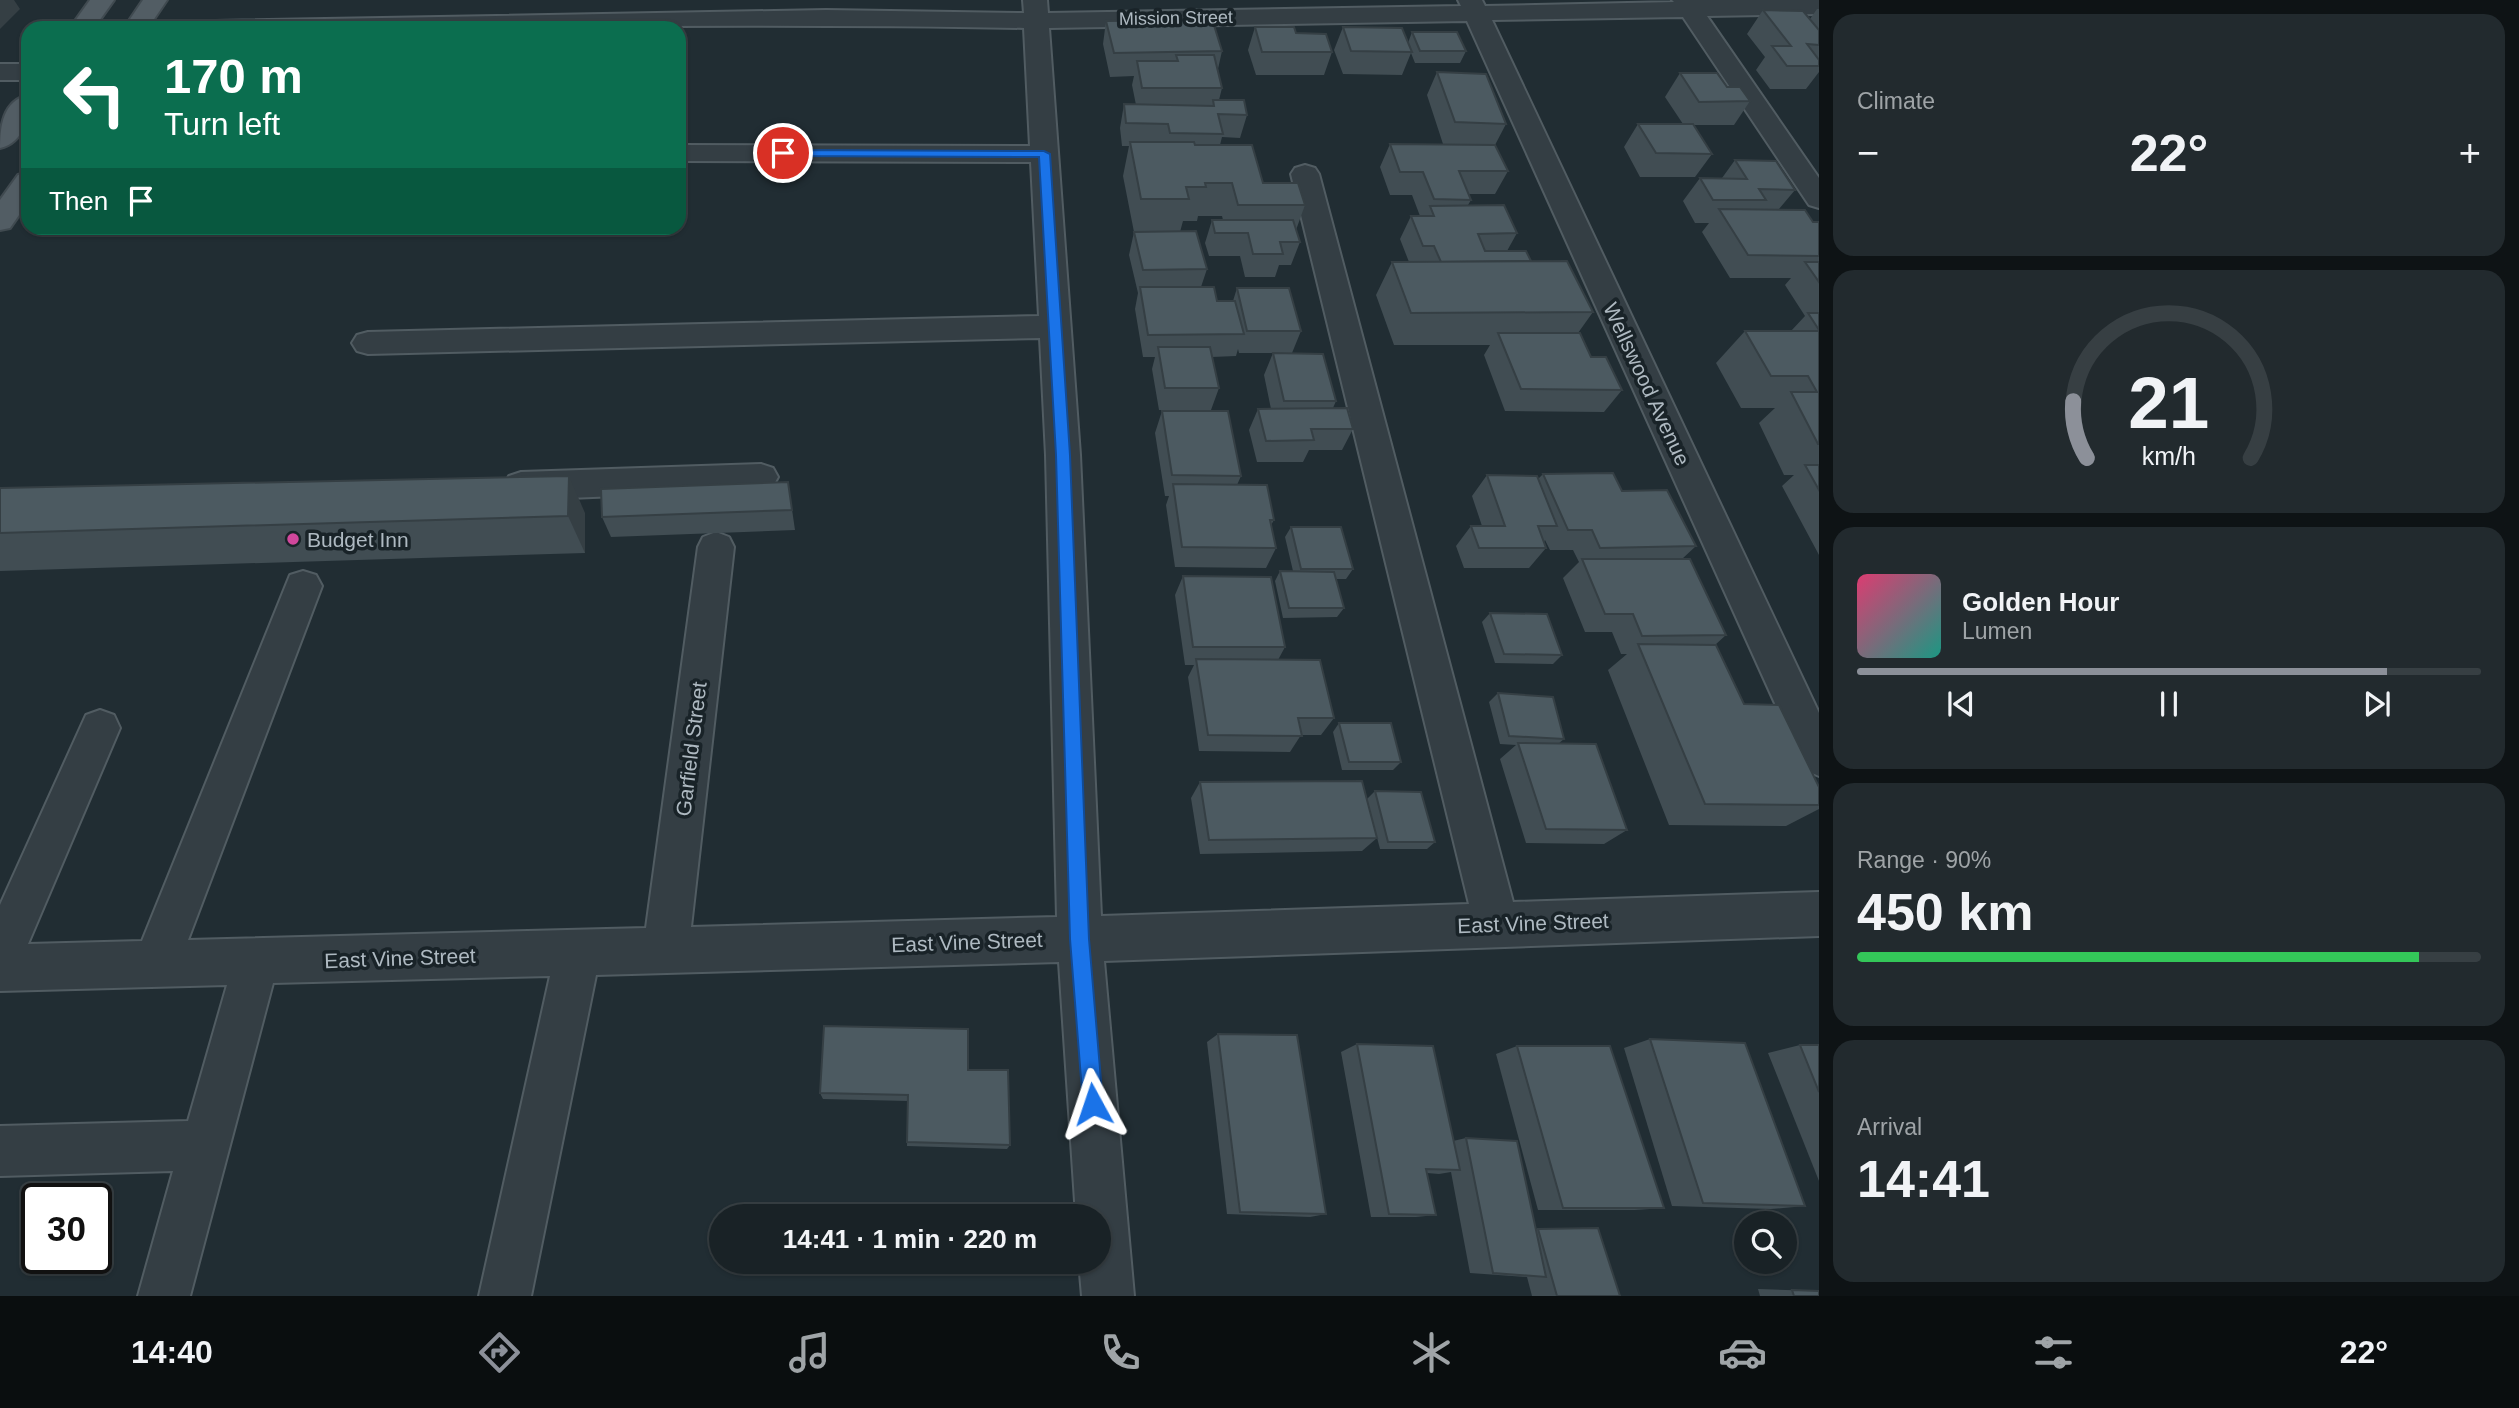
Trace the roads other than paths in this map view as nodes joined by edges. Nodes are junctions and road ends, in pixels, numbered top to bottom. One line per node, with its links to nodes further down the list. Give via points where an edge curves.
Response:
1 (102, 0): 11 (main road)
2 (155, 0): 12 (main road)
3 (252, 0): 13 (street)
4 (1687, 4): 5 (street, Mission Street); 6 (street, Mission Street); 23 (street)
5 (1473, 6): 10 (street, Mission Street); 32 (street, Wellswood Avenue)
6 (1819, 7)
7 (827, 8): 8 (street, Mission Street); 9 (street, Mission Street)
8 (904, 9): 10 (street, Mission Street)
9 (717, 10): 14 (street, Mission Street)
10 (1035, 10): 20 (street)
11 (87, 21)
12 (141, 21)
13 (238, 21)
14 (421, 21)
15 (0, 72): 16 (street)
16 (21, 72)
17 (21, 112): 18 (main road)
18 (0, 141)
19 (686, 153): 20 (street)
20 (1044, 154): 25 (street)
21 (1305, 174): 34 (street)
22 (21, 191): 24 (main road)
23 (1819, 198)
24 (0, 220)
25 (1055, 327): 26 (street); 35 (street)
26 (368, 343)
27 (761, 477): 28 (street)
28 (484, 487)
29 (716, 547): 36 (street, Garfield Street)
30 (303, 586): 40 (street)
31 (100, 728): 38 (street)
32 (1819, 757)
33 (1819, 914): 34 (street, East Vine Street)
34 (1497, 925): 35 (street, East Vine Street)
35 (1080, 939): 36 (street, East Vine Street); 46 (street)
36 (666, 951): 37 (street, East Vine Street)
37 (578, 953): 39 (street, East Vine Street); 45 (street)
38 (0, 957)
39 (256, 962): 40 (street, East Vine Street); 42 (street)
40 (156, 964): 41 (street, East Vine Street)
41 (0, 968)
42 (206, 1145): 43 (street); 44 (street)
43 (0, 1151)
44 (164, 1296)
45 (505, 1296)
46 (1108, 1296)

